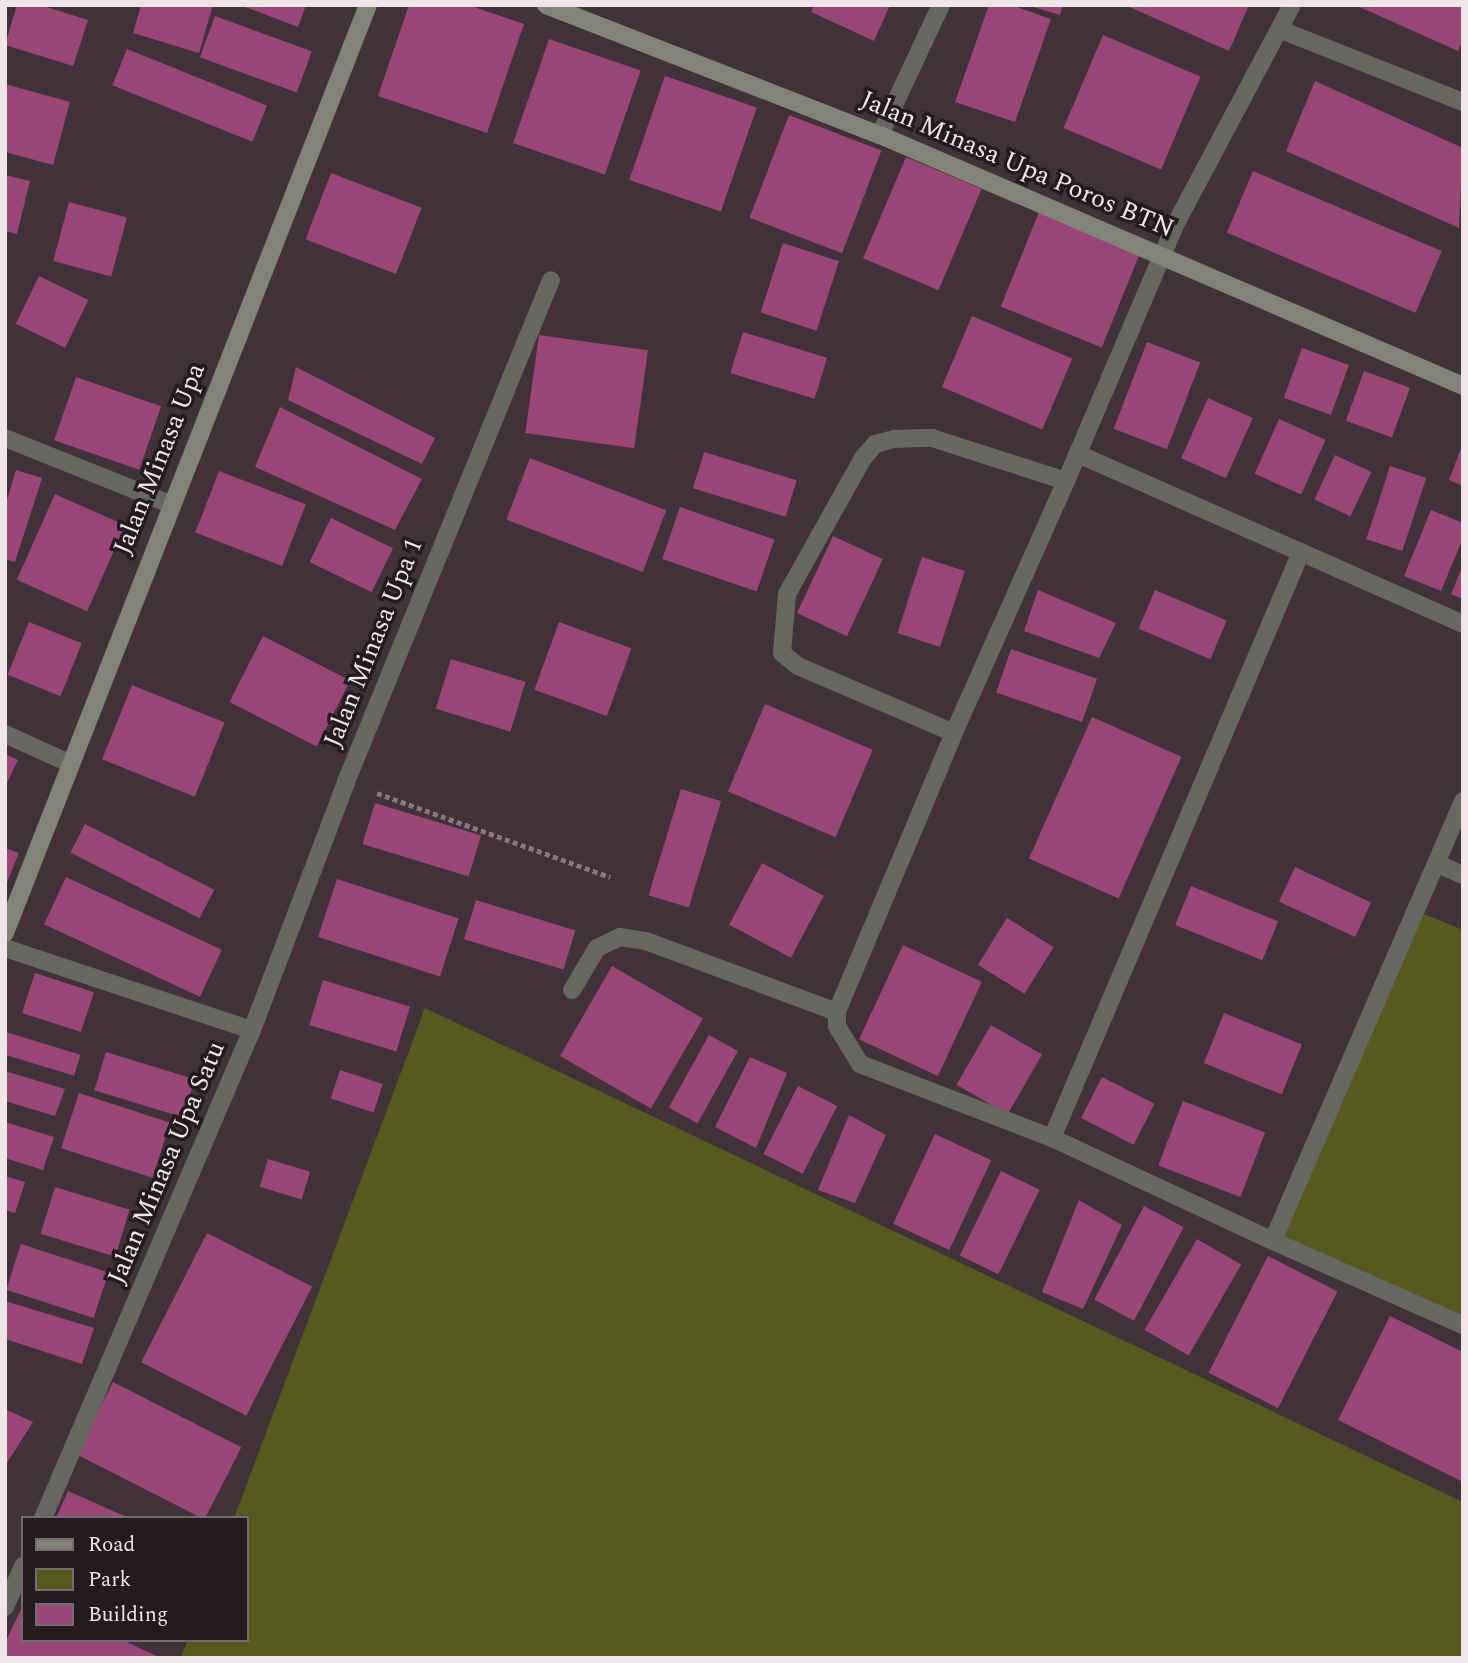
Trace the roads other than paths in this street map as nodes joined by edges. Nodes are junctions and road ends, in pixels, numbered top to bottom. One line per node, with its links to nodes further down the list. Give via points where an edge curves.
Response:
1 (368, 5): 14 (street, Jalan Minasa Upa)
2 (546, 5): 7 (street, Jalan Minasa Upa Poros BTN)
3 (941, 5): 7 (street)
4 (1292, 5): 5 (street)
5 (1281, 30): 6 (street); 8 (street)
6 (1463, 102)
7 (880, 135): 8 (street, Jalan Minasa Upa Poros BTN)
8 (1162, 255): 10 (street, Jalan Minasa Upa Poros BTN); 12 (street)
9 (551, 280): 27 (street, Jalan Minasa Upa 1, via 346,782)
10 (1463, 387)
11 (5, 438): 14 (street)
12 (1078, 454): 13 (street); 15 (street)
13 (1066, 481): 17 (street); 17 (street, via 932,438 875,444 787,594 780,630 787,658)
14 (170, 504): 19 (street, Jalan Minasa Upa)
15 (1301, 552): 16 (street); 28 (street)
16 (1463, 624)
17 (954, 733): 26 (street)
18 (5, 734): 19 (street)
19 (69, 763): 23 (street, Jalan Minasa Upa)
20 (1463, 801): 21 (street)
21 (1438, 864): 22 (street); 29 (street)
22 (1463, 875)
23 (5, 933)
24 (5, 948): 27 (street, Jalan Minasa Upa Satu)
25 (572, 990): 26 (street, via 597,948 620,937 646,941)
26 (837, 1012): 28 (street, via 841,1040 860,1063)
27 (252, 1030): 31 (street, Jalan Minasa Upa Satu)
28 (1052, 1138): 29 (street)
29 (1273, 1241): 30 (street)
30 (1463, 1325)
31 (44, 1516)
32 (21, 1571): 33 (street)
33 (5, 1607)

